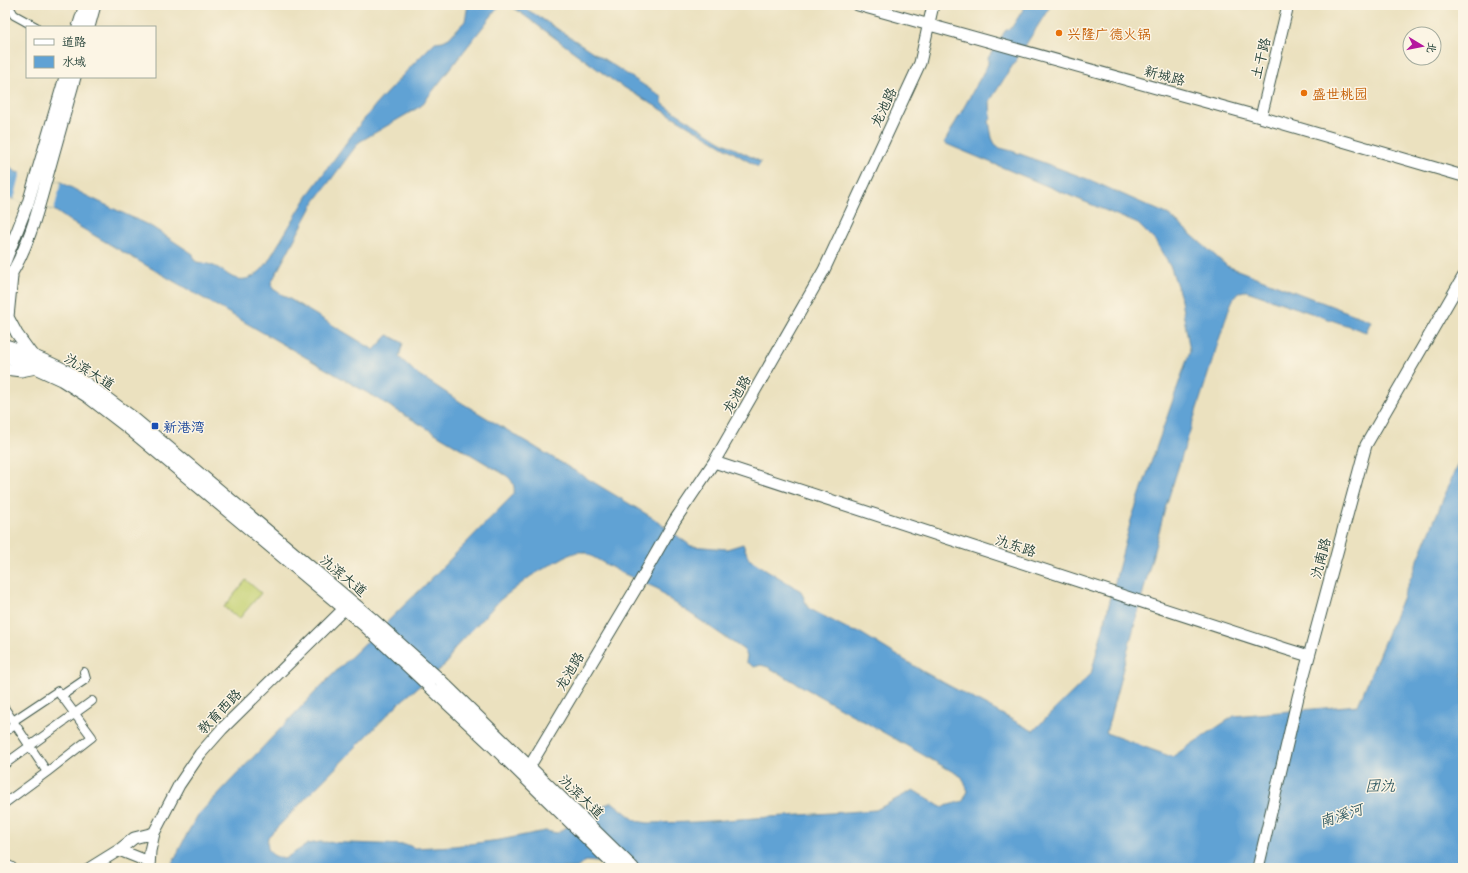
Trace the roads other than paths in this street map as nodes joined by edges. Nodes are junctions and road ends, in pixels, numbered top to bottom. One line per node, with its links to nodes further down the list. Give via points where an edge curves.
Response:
1 (8, 5): 9 (street, via 14,15)
2 (85, 5): 10 (street)
3 (95, 5): 11 (street)
4 (858, 5): 8 (street, 新城路)
5 (933, 5): 8 (street, 龙池路)
6 (1280, 5): 14 (street, 土干路)
7 (1288, 5): 14 (street, 土干路)
8 (928, 25): 14 (street, 新城路); 26 (street, 龙池路, via 920,63 824,270)
9 (34, 26)
10 (78, 26)
11 (89, 26)
12 (65, 78): 16 (street)
13 (75, 78): 16 (street)
14 (1257, 116): 15 (street, 新城路)
15 (1463, 176)
16 (41, 177): 17 (street)
17 (34, 205): 18 (street); 19 (street, via 23,253)
18 (5, 262)
19 (12, 275): 21 (street); 24 (street, via 8,317)
20 (1463, 277): 28 (street, 氿南路, via 1366,445)
21 (5, 284)
22 (5, 345): 24 (main road, 氿滨大道)
23 (5, 356): 24 (main road, 氿滨大道)
24 (34, 362): 25 (street, via 21,371); 27 (main road, 氿滨大道, via 87,396 126,426)
25 (5, 369)
26 (714, 462): 28 (street, 氿东路); 39 (street, 龙池路, via 675,520)
27 (348, 606): 30 (main road, 氿滨大道); 43 (street, 教育西路, via 227,723 200,754 179,785)
28 (1310, 656): 51 (street, 氿南路)
29 (84, 672): 31 (street, via 86,679)
30 (435, 684): 39 (main road, 氿滨大道); 41 (main road, 氿滨大道)
31 (61, 696): 34 (street); 35 (street, via 58,691)
32 (92, 701): 34 (street)
33 (5, 709): 35 (street)
34 (74, 714): 37 (street); 40 (street, via 92,737)
35 (14, 723): 36 (street); 37 (street)
36 (5, 732)
37 (29, 746): 38 (street); 40 (street)
38 (5, 764)
39 (530, 766): 41 (street, 龙池路); 50 (main road, 氿滨大道)
40 (47, 772): 42 (street)
41 (523, 777): 49 (main road, 氿滨大道)
42 (5, 803)
43 (154, 833): 44 (street, via 134,838); 46 (street, 教育西路)
44 (120, 850): 46 (street); 48 (street)
45 (5, 865): 47 (street)
46 (149, 865)
47 (11, 868)
48 (90, 868)
49 (617, 868)
50 (633, 868)
51 (1258, 868)

